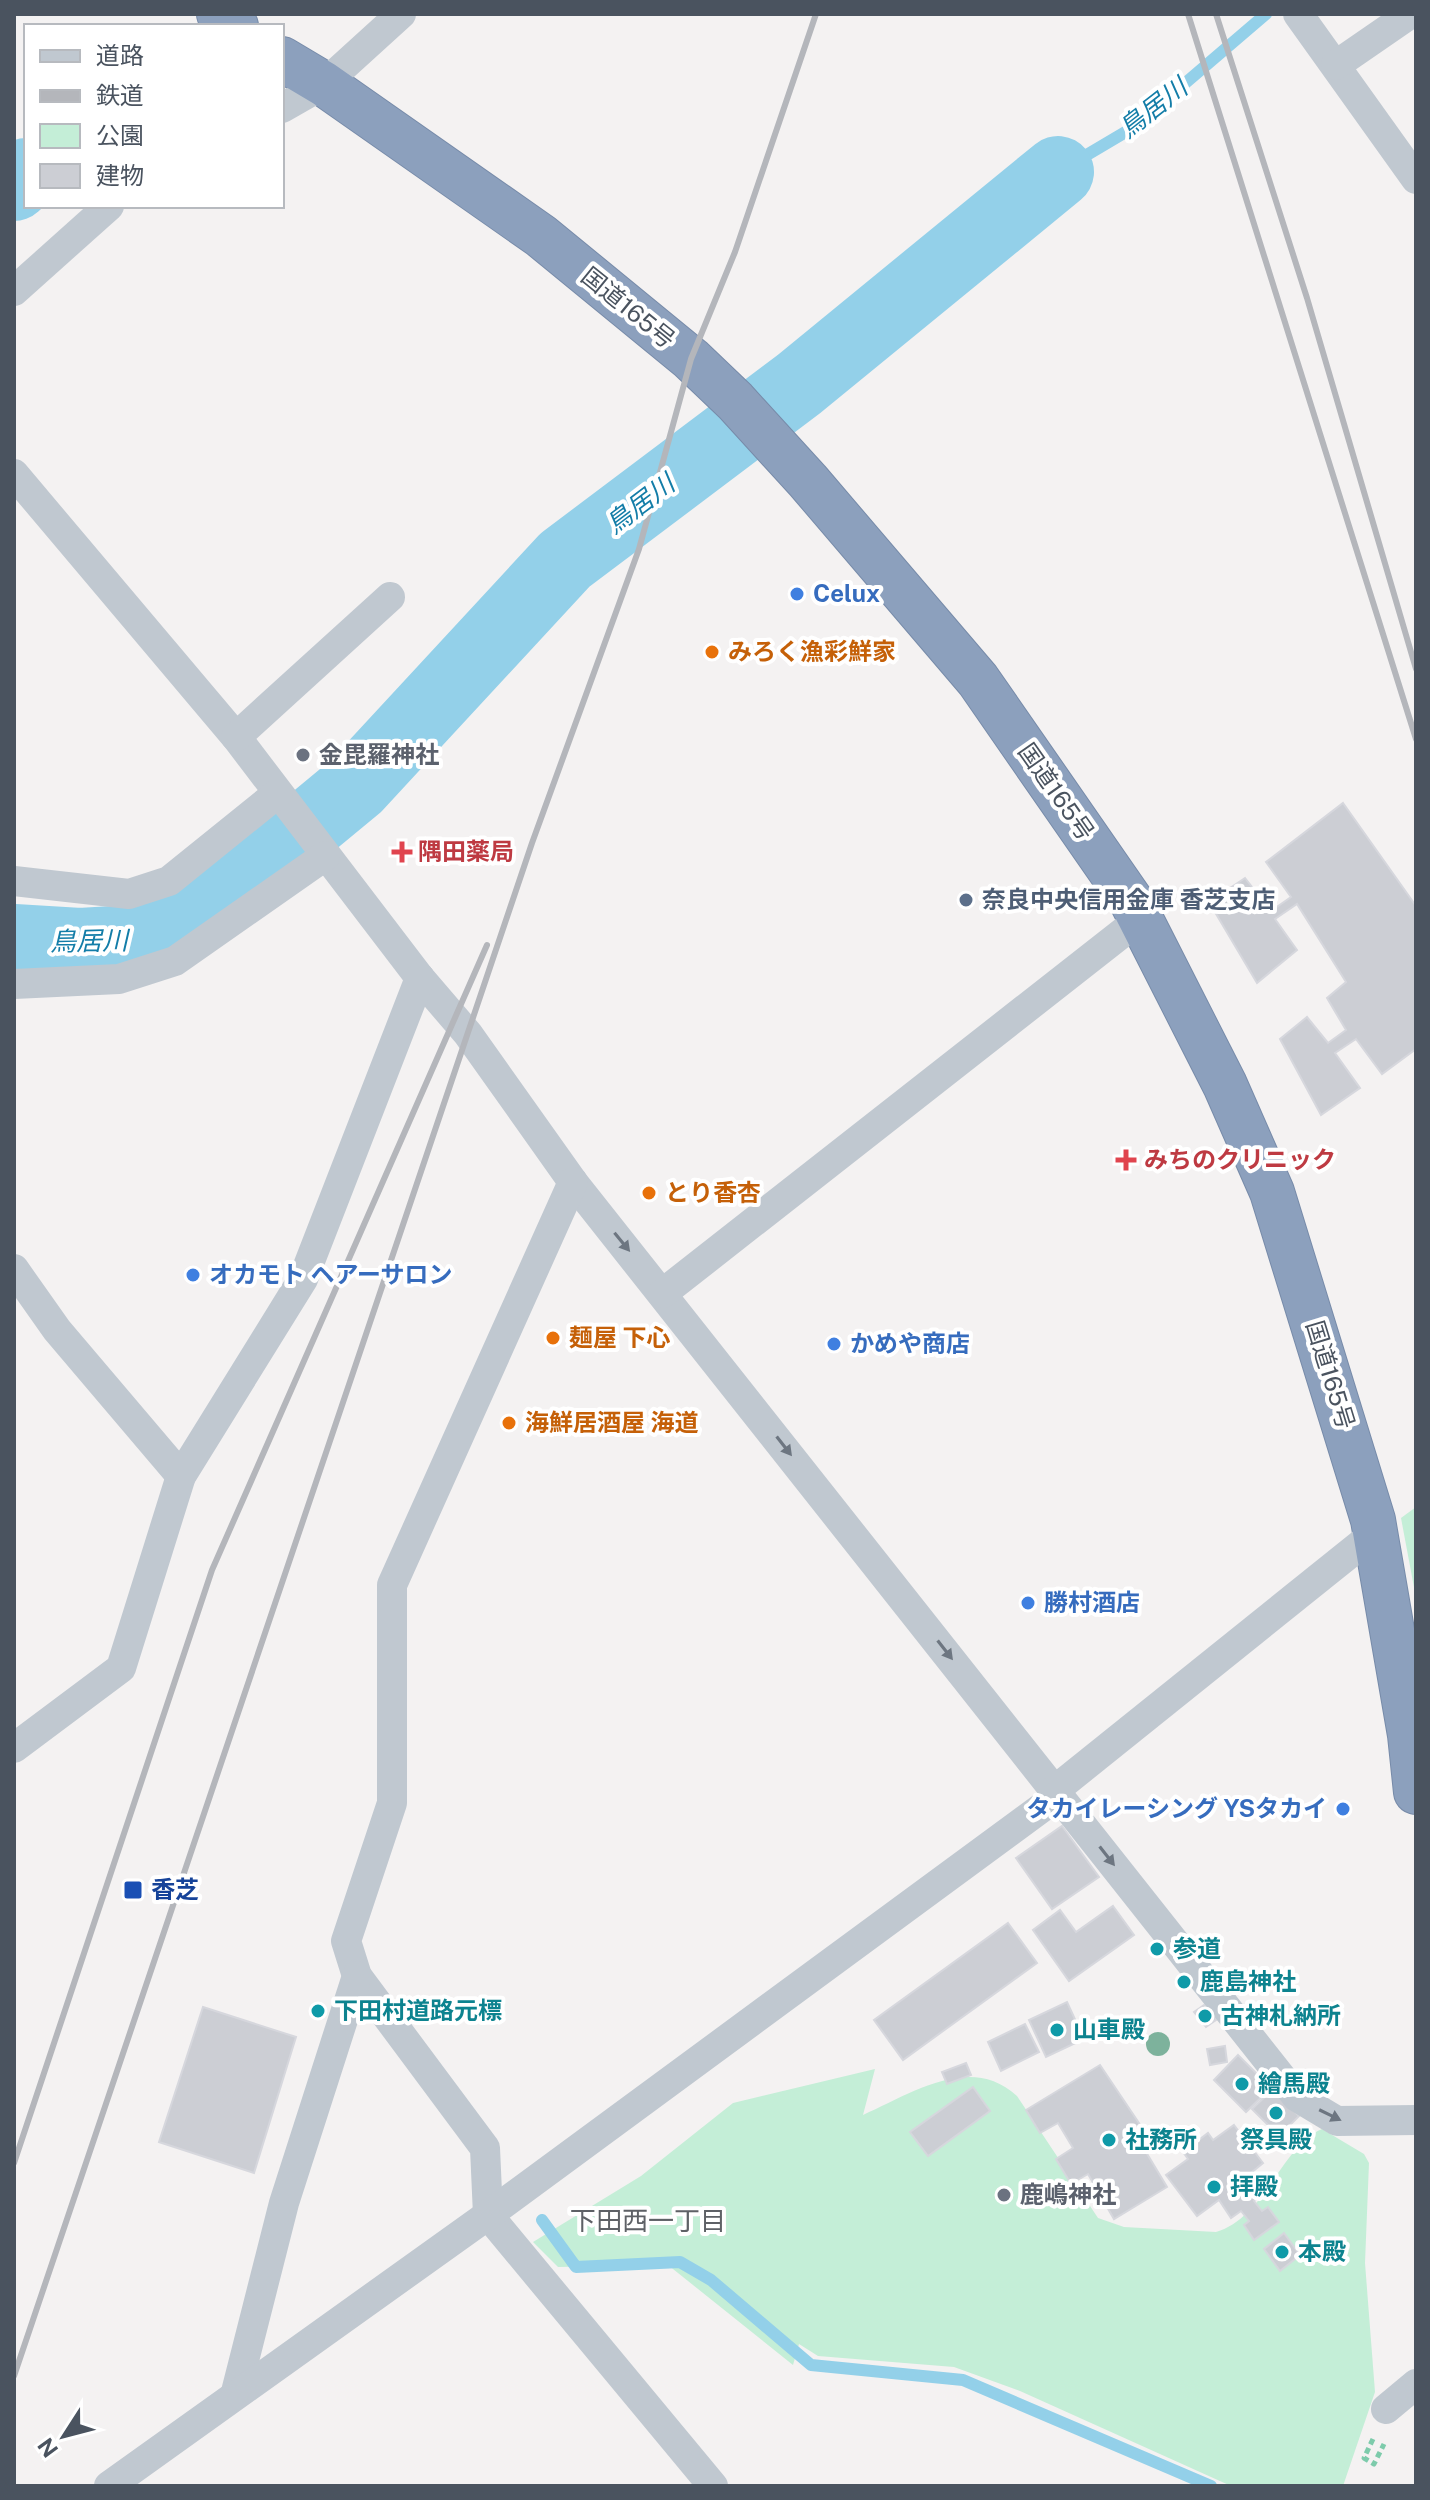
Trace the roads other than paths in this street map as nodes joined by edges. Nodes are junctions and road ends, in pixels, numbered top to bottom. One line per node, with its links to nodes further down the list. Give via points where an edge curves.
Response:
1 (401, 14): 5 (street)
2 (1298, 14): 4 (street)
3 (1410, 14): 4 (street)
4 (1336, 65): 6 (street)
5 (297, 81): 15 (highway, 国道165号, via 541,236 735,401 978,680)
6 (1416, 179)
7 (107, 208): 8 (street)
8 (14, 291)
9 (14, 474): 11 (street)
10 (390, 597): 11 (street)
11 (236, 737): 12 (street)
12 (278, 793): 13 (street); 14 (street, via 169,881 129,894)
13 (325, 856): 16 (street); 17 (street, via 175,961 119,979)
14 (14, 881)
15 (1140, 919): 20 (street); 22 (highway, 国道165号, via 1225,1085 1272,1192)
16 (420, 978): 18 (street, via 468,1034); 21 (street, via 303,1279)
17 (14, 984)
18 (573, 1182): 20 (street, one-way to 20); 26 (street, via 392,1585 392,1803 346,1941)
19 (14, 1269): 21 (street, via 57,1330)
20 (663, 1293): 25 (street, one-way to 25)
21 (181, 1476): 23 (street, via 121,1668)
22 (1375, 1533): 24 (highway, 国道165号); 25 (street)
23 (14, 1748)
24 (1416, 1792)
25 (1057, 1793): 27 (street, one-way to 27, via 1297,2097 1337,2121); 28 (street)
26 (357, 1976): 28 (street, via 485,2148); 30 (street, via 284,2203)
27 (1416, 2120)
28 (488, 2215): 30 (street); 33 (street)
29 (1416, 2384): 31 (street)
30 (236, 2392): 32 (street)
31 (1386, 2409)
32 (109, 2486)
33 (713, 2486)

